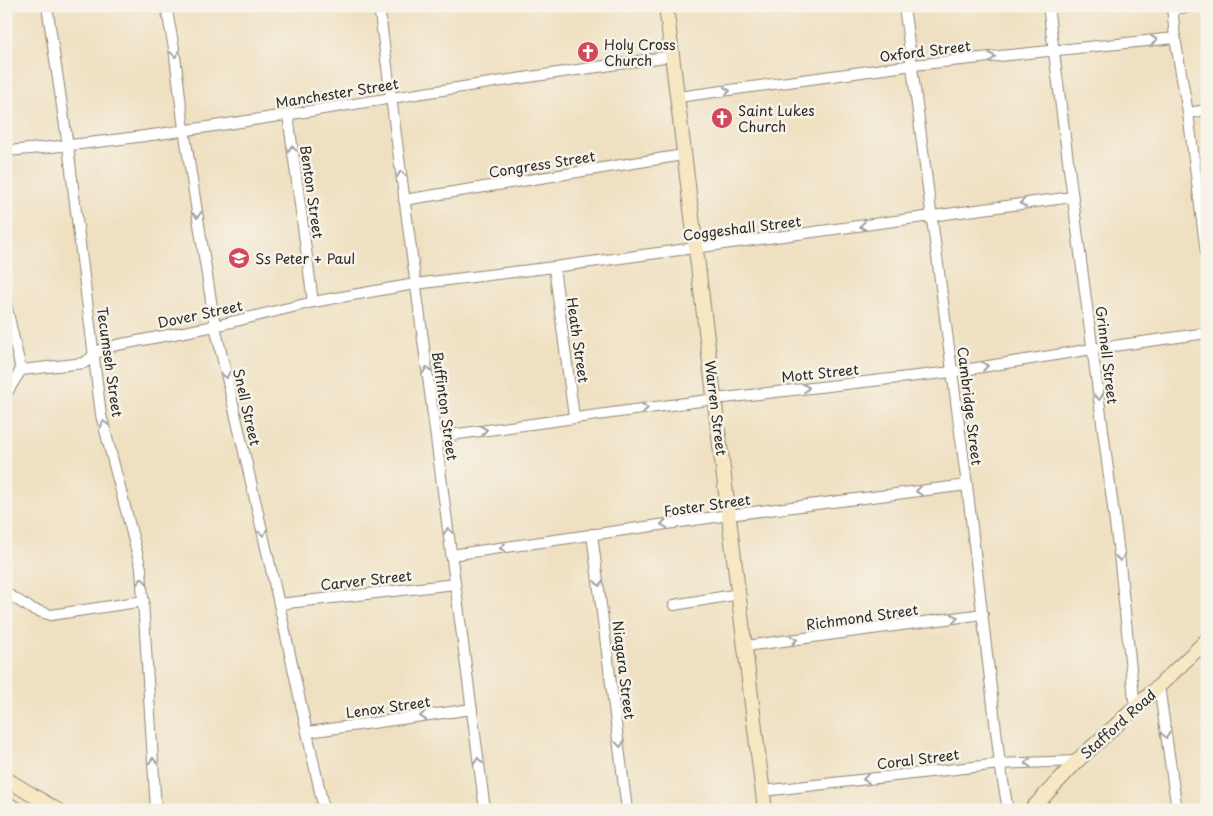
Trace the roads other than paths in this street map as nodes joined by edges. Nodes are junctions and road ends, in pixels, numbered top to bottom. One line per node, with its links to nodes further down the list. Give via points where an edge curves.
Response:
1 (48, 6): 19 (street, Tecumseh Street)
2 (166, 6): 18 (street, Snell Street, one-way to 18)
3 (379, 6): 14 (street, Buffinton Street)
4 (666, 6): 11 (street, Warren Street)
5 (904, 6): 12 (street, Cambridge Street)
6 (1048, 6): 10 (street, Grinnell Street)
7 (1196, 6): 8 (street)
8 (1172, 8): 9 (street)
9 (1175, 38): 10 (street, Oxford Street, one-way to 9); 16 (street)
10 (1054, 50): 12 (street, Oxford Street, one-way to 10); 22 (street, Grinnell Street)
11 (672, 56): 13 (street, Warren Street); 14 (street, Manchester Street)
12 (913, 66): 13 (street, Oxford Street, one-way to 12); 24 (street, Cambridge Street)
13 (678, 97): 21 (street, Warren Street)
14 (391, 98): 17 (street, Manchester Street); 23 (street, Buffinton Street, one-way to 14)
15 (1207, 110): 16 (street)
16 (1188, 113): 25 (street)
17 (288, 115): 18 (street, Manchester Street); 30 (street, Benton Street, one-way to 17)
18 (184, 129): 19 (street, Manchester Street); 32 (street, Snell Street, one-way to 32)
19 (68, 146): 20 (street, Manchester Street); 35 (street, Tecumseh Street)
20 (6, 151)
21 (683, 155): 23 (street, Congress Street); 26 (street, Warren Street)
22 (1072, 196): 24 (street, Coggeshall Street, one-way to 24); 34 (street, Grinnell Street)
23 (404, 200): 29 (street, Buffinton Street)
24 (932, 216): 26 (street, Coggeshall Street, one-way to 26); 37 (street, Cambridge Street)
25 (1204, 223): 27 (street)
26 (695, 248): 28 (street, Coggeshall Street); 39 (street, Warren Street)
27 (1207, 260)
28 (554, 267): 29 (street, Coggeshall Street); 40 (street, Heath Street)
29 (415, 284): 30 (street, Dover Street); 41 (street, Buffinton Street, one-way to 29)
30 (313, 302): 32 (street, Dover Street)
31 (6, 304): 36 (street)
32 (214, 326): 35 (street, Dover Street, via 118,345 102,349); 50 (street, Snell Street, one-way to 50)
33 (1207, 333): 34 (street, Mott Street)
34 (1092, 349): 37 (street, Mott Street, one-way to 34); 56 (street, Grinnell Street, one-way to 56)
35 (94, 356): 36 (street, Dover Street, via 84,363); 49 (street, Tecumseh Street, one-way to 35, via 138,555 101,415)
36 (21, 370): 38 (street)
37 (952, 372): 39 (street, Mott Street, one-way to 37); 42 (street, Cambridge Street)
38 (6, 394)
39 (715, 398): 40 (street, Mott Street, one-way to 39); 43 (street, Warren Street)
40 (574, 417): 41 (street, Mott Street, one-way to 40)
41 (436, 437): 45 (street, Buffinton Street, one-way to 41)
42 (967, 485): 43 (street, Foster Street, one-way to 43); 52 (street, Cambridge Street)
43 (729, 515): 44 (street, Foster Street, one-way to 44); 48 (street, Warren Street)
44 (592, 534): 45 (street, Foster Street, one-way to 45); 69 (street, Niagara Street, one-way to 69)
45 (451, 555): 46 (street, Buffinton Street)
46 (455, 584): 50 (street, Carver Street); 57 (street, Buffinton Street)
47 (6, 593): 49 (street, via 32,609 51,615)
48 (739, 594): 51 (street); 54 (street, Warren Street)
49 (144, 601): 66 (street, Tecumseh Street, one-way to 49)
50 (279, 604): 58 (street, Snell Street)
51 (674, 605)
52 (983, 614): 54 (street, Richmond Street, one-way to 52); 60 (street, Cambridge Street)
53 (1207, 640): 55 (street, Stafford Road)
54 (746, 646): 62 (street, Warren Street)
55 (1159, 686): 56 (street, Stafford Road); 73 (street, one-way to 73)
56 (1136, 708): 59 (street, Stafford Road)
57 (472, 709): 58 (street, Lenox Street, one-way to 58); 68 (street, Buffinton Street, one-way to 57)
58 (308, 732): 67 (street, Snell Street)
59 (1077, 761): 60 (street, Coral Street, one-way to 60); 72 (street, Stafford Road)
60 (1000, 764): 62 (street, Coral Street, one-way to 62); 71 (street, Cambridge Street)
61 (6, 779): 65 (street)
62 (763, 791): 70 (street, Warren Street)
63 (6, 803): 64 (street)
64 (18, 810)
65 (57, 810)
66 (156, 810)
67 (324, 810)
68 (485, 810)
69 (628, 810)
70 (765, 810)
71 (1008, 810)
72 (1031, 810)
73 (1177, 810)

